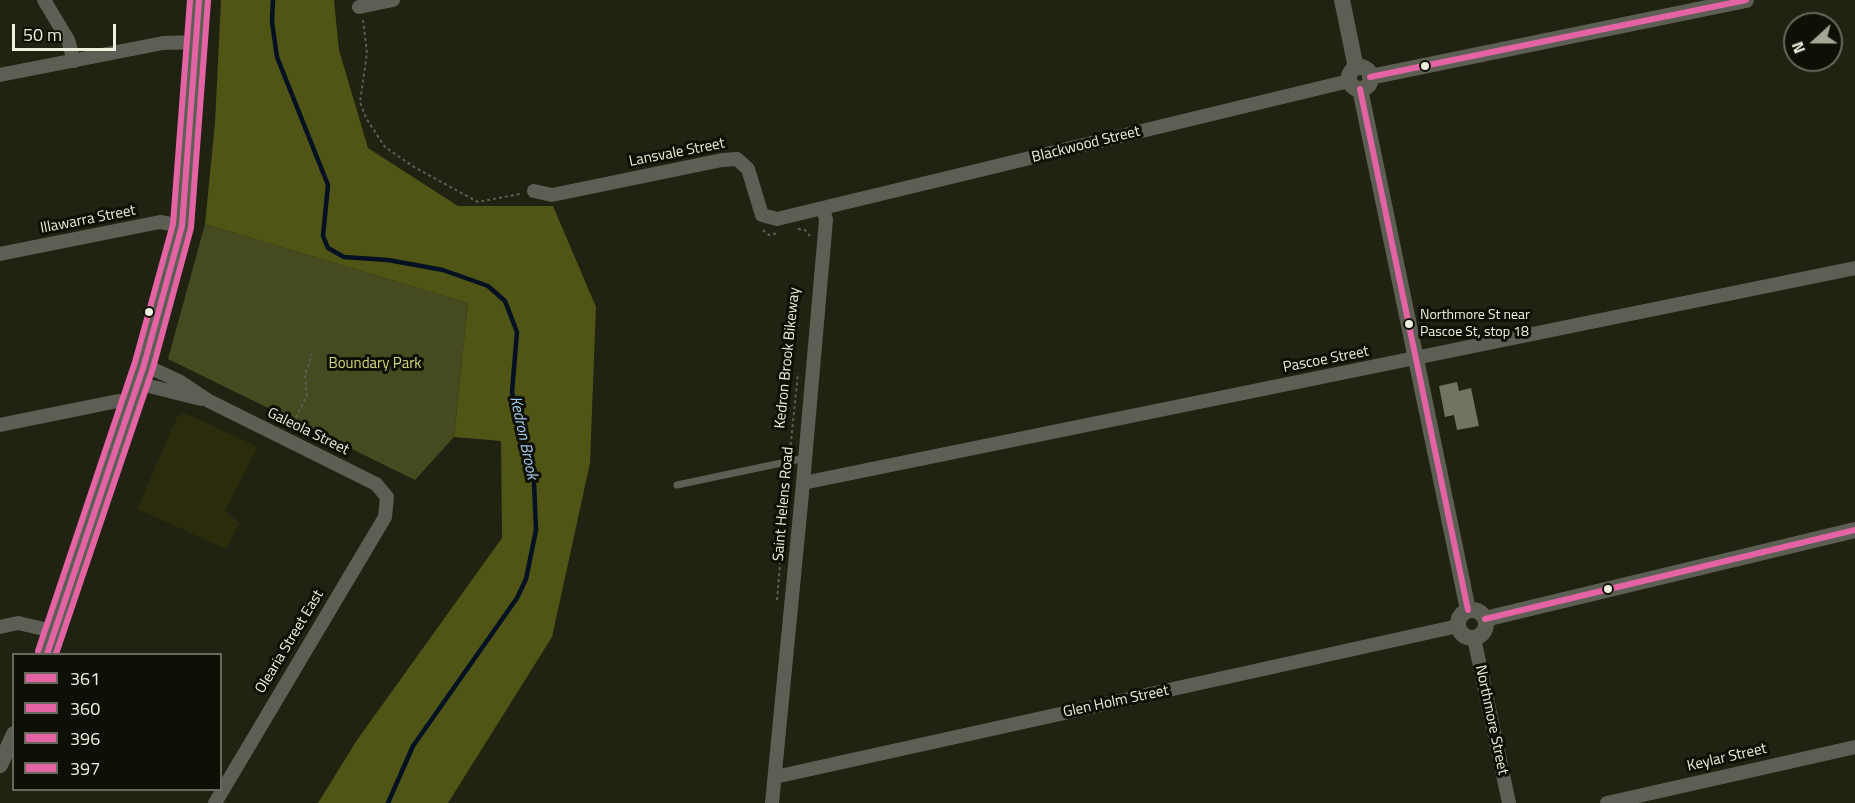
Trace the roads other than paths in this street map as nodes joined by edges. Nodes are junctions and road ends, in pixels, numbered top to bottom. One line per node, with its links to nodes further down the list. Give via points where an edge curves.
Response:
1 (44, 0): 8 (street, via 68,40)
2 (199, 0): 7 (street)
3 (393, 0): 6 (street)
4 (1342, 0): 10 (street)
5 (1746, 0): 10 (street, Blackwood Street)
6 (359, 7)
7 (197, 42): 8 (street, via 163,43); 13 (street)
8 (74, 61): 9 (street)
9 (0, 75)
10 (1359, 79): 12 (street, Blackwood Street); 16 (street)
11 (534, 190): 12 (street, Lansvale Street, via 552,195 737,159 748,169 762,215 777,219)
12 (823, 208): 22 (street, Saint Helens Road, via 826,220)
13 (182, 226): 14 (street, Illawarra Street, via 160,222); 17 (street)
14 (0, 254)
15 (1855, 268): 16 (street, Pascoe Street)
16 (1416, 358): 23 (street, Pascoe Street); 27 (street)
17 (144, 365): 18 (street); 19 (street, Galeola Street)
18 (137, 383): 19 (street, Galeola Street); 20 (street)
19 (209, 401): 25 (street, Galeola Street, via 376,484)
20 (130, 405): 21 (street, via 118,401); 31 (street)
21 (0, 425)
22 (805, 459): 23 (street, Saint Helens Road); 24 (lane)
23 (803, 483): 37 (street, Saint Helens Road)
24 (677, 485)
25 (387, 497): 38 (street, Olearia Street East, via 385,517)
26 (1855, 530): 28 (street)
27 (1468, 610): 28 (street, via 1478,611); 29 (street, via 1459,617)
28 (1485, 619): 32 (street, via 1485,630)
29 (1458, 626): 32 (street, via 1464,635); 37 (street, Glen Holm Street)
30 (0, 627): 31 (street, via 18,623)
31 (57, 632): 33 (street)
32 (1474, 638): 40 (street, Northmore Street)
33 (47, 653)
34 (12, 738): 36 (street)
35 (1855, 747): 41 (street, Keylar Street)
36 (0, 765)
37 (775, 777): 39 (street, Saint Helens Road)
38 (215, 803)
39 (772, 803)
40 (1509, 803)
41 (1607, 803)

